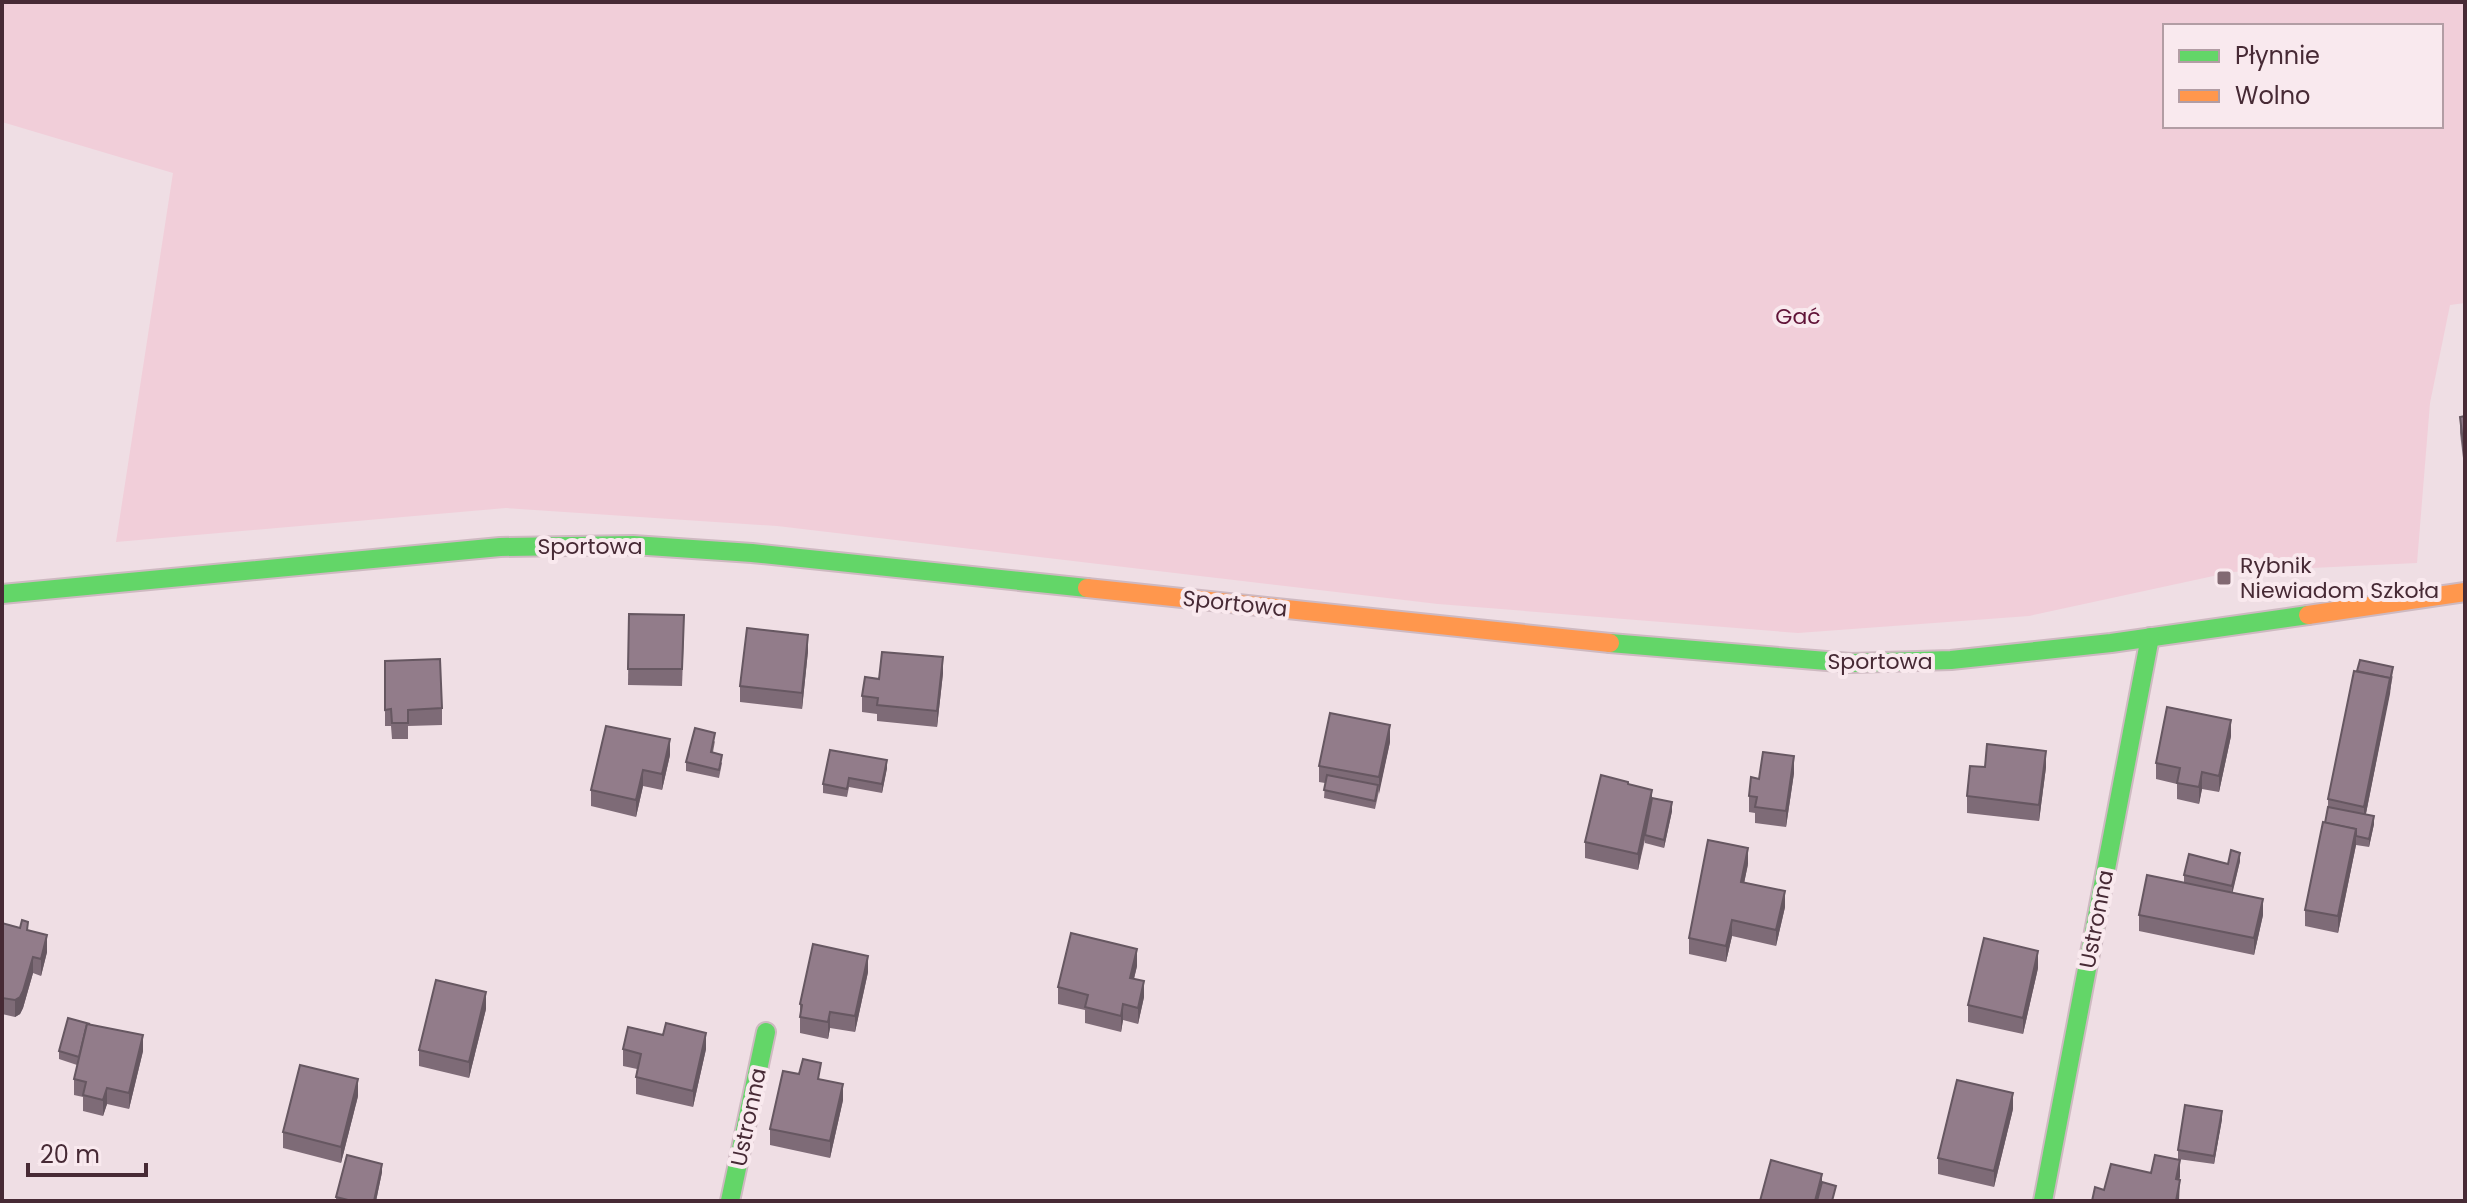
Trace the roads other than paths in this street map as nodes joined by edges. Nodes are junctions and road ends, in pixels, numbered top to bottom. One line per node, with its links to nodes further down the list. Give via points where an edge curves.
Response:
1 (2465, 592): 3 (main road, Sportowa)
2 (2, 594): 3 (main road, Sportowa, via 458,549 633,545 1832,662 1996,657)
3 (2150, 637): 6 (main road, Ustronna)
4 (766, 1032): 5 (main road, Ustronna)
5 (730, 1201)
6 (2043, 1201)

